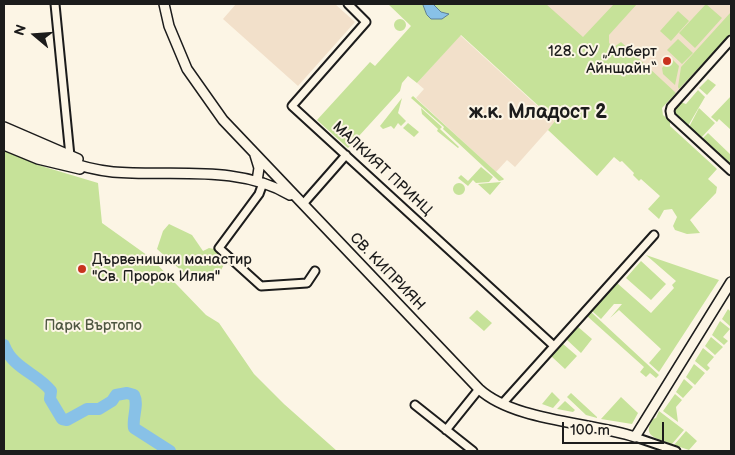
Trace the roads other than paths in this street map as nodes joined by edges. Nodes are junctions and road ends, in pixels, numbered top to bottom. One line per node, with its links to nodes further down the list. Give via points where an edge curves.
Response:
1 (55, 4): 10 (street)
2 (164, 4): 8 (street, СВ. КИПРИЯН, via 169,26 187,69 223,120)
3 (348, 4): 9 (street, МАЛКИЯТ ПРИНЦ, via 366,22 292,106)
4 (731, 40): 13 (street, via 670,111)
5 (4, 127): 10 (street)
6 (4, 136): 12 (street, via 55,157)
7 (4, 145): 12 (street, via 56,165)
8 (252, 150): 11 (street, СВ. КИПРИЯН); 14 (street, via 258,163)
9 (346, 155): 15 (street); 19 (street, МАЛКИЯТ ПРИНЦ)
10 (70, 156): 12 (street)
11 (262, 161): 14 (street, via 265,168); 15 (street, СВ. КИПРИЯН)
12 (93, 168): 14 (street, via 113,172 222,174)
13 (731, 171)
14 (260, 182): 15 (street); 17 (street, via 258,194 219,248 262,286 307,283)
15 (300, 201): 20 (street, СВ. КИПРИЯН)
16 (654, 235): 19 (street)
17 (315, 271)
18 (731, 282): 24 (street)
19 (554, 346): 21 (street)
20 (479, 389): 21 (street, СВ. КИПРИЯН); 23 (street)
21 (502, 404): 24 (street, СВ. КИПРИЯН)
22 (415, 405): 23 (street)
23 (446, 430): 25 (street)
24 (635, 437): 26 (street, СВ. КИПРИЯН)
25 (473, 451)
26 (676, 451)

